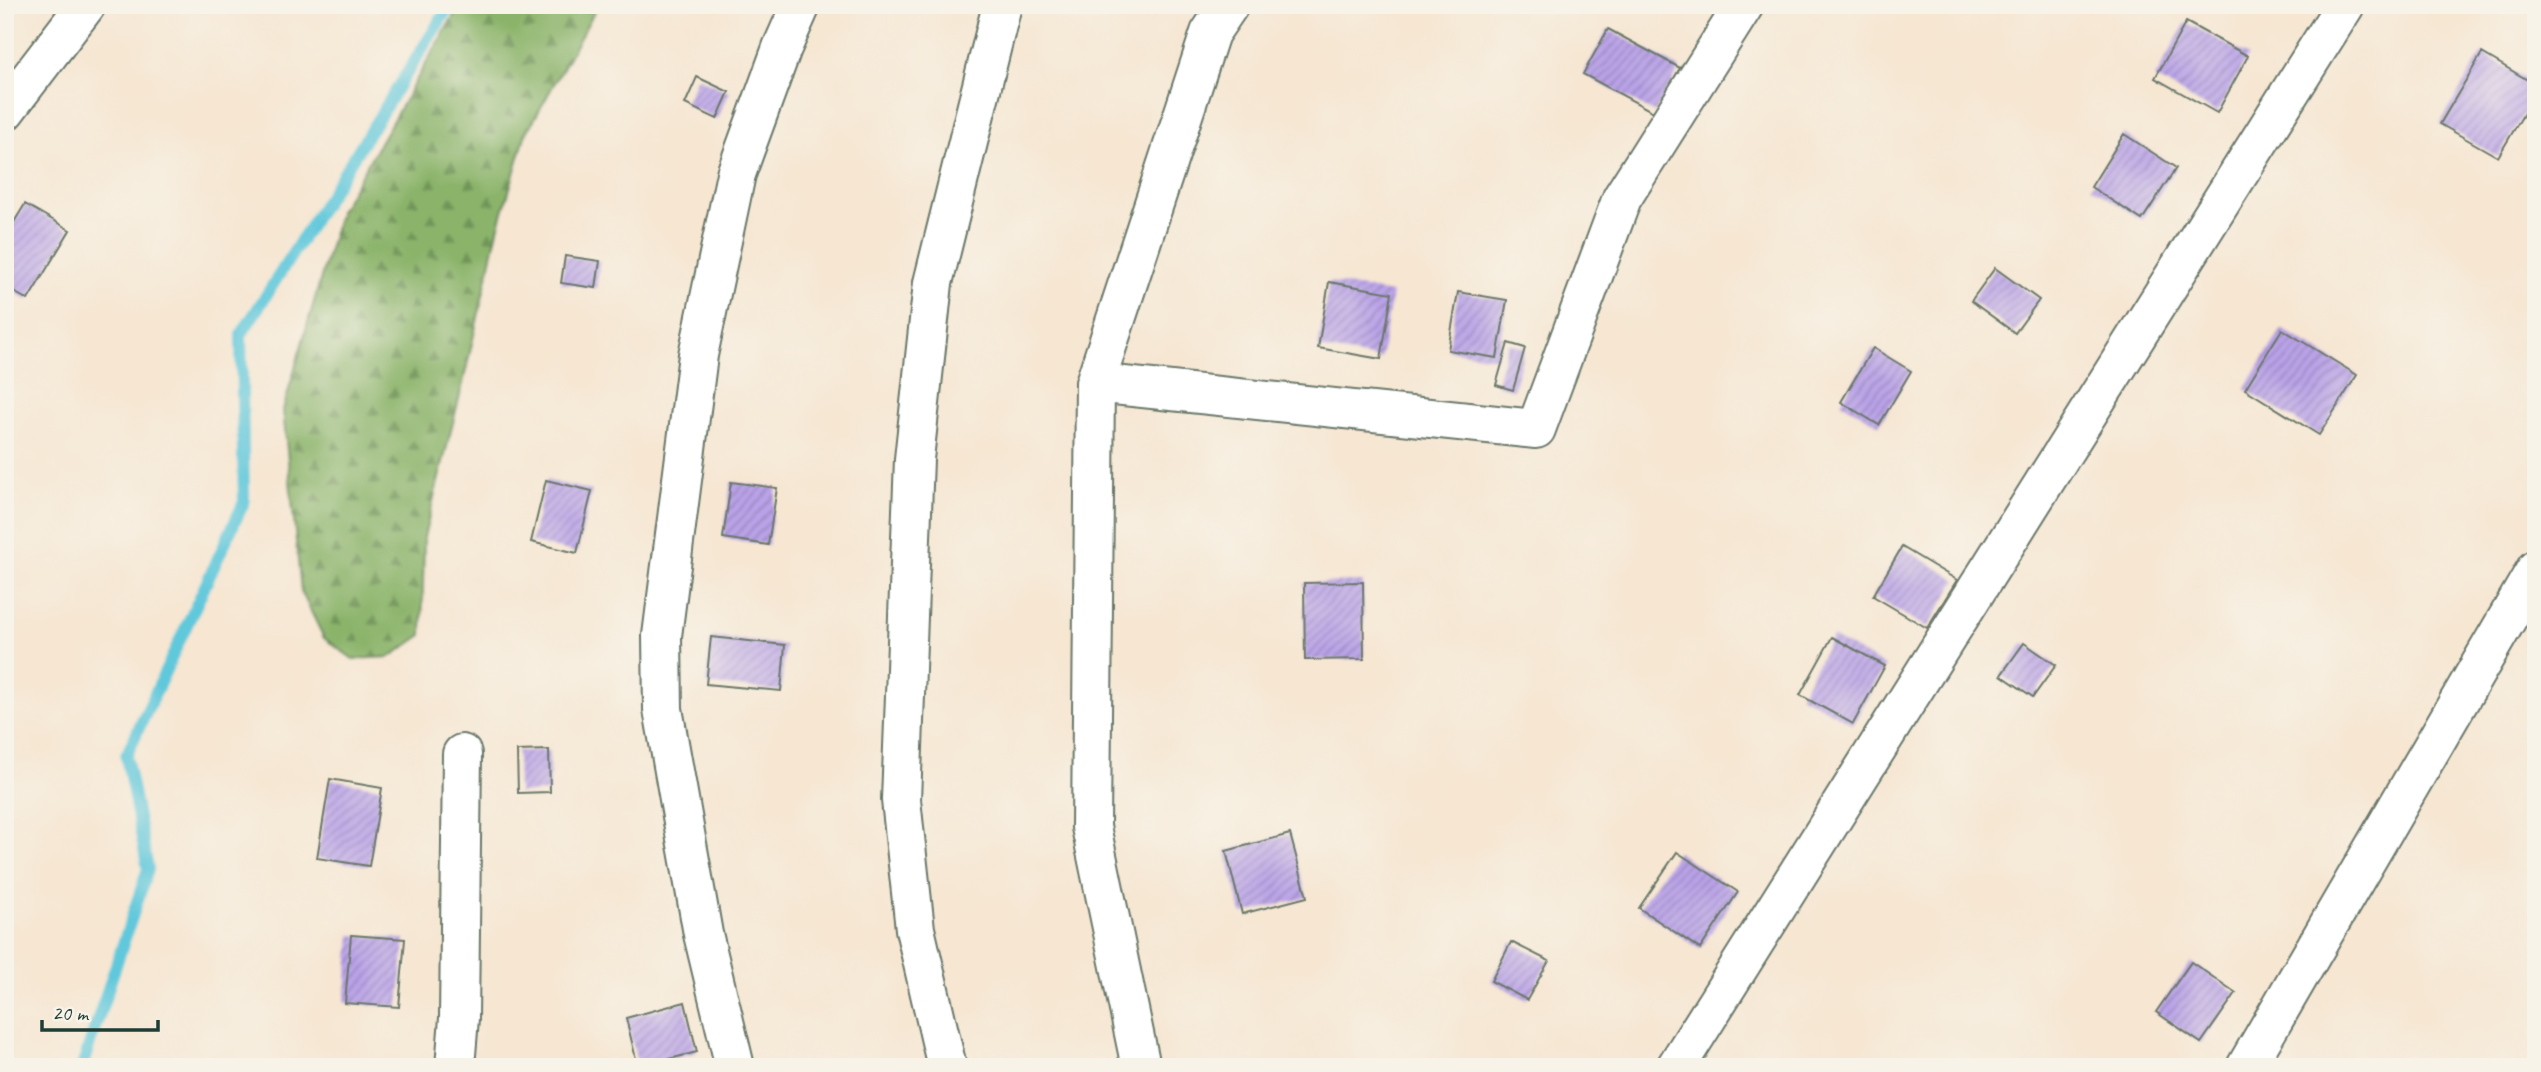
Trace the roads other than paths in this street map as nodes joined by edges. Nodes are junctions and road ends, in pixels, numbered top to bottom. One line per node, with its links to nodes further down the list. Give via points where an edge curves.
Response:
1 (86, 5): 7 (street)
2 (801, 5): 12 (street, via 736,174 698,355 662,636 663,709 703,934)
3 (1002, 5): 13 (street, via 933,283 914,459 901,800 915,929)
4 (1228, 5): 8 (street, via 1210,33)
5 (1744, 5): 8 (street, via 1622,198 1535,429)
6 (2345, 5): 15 (street)
7 (5, 111)
8 (1094, 383): 14 (street, via 1091,827)
9 (2536, 569): 16 (street)
10 (462, 754): 11 (street)
11 (455, 1067)
12 (735, 1067)
13 (947, 1067)
14 (1141, 1067)
15 (1676, 1067)
16 (2246, 1067)

